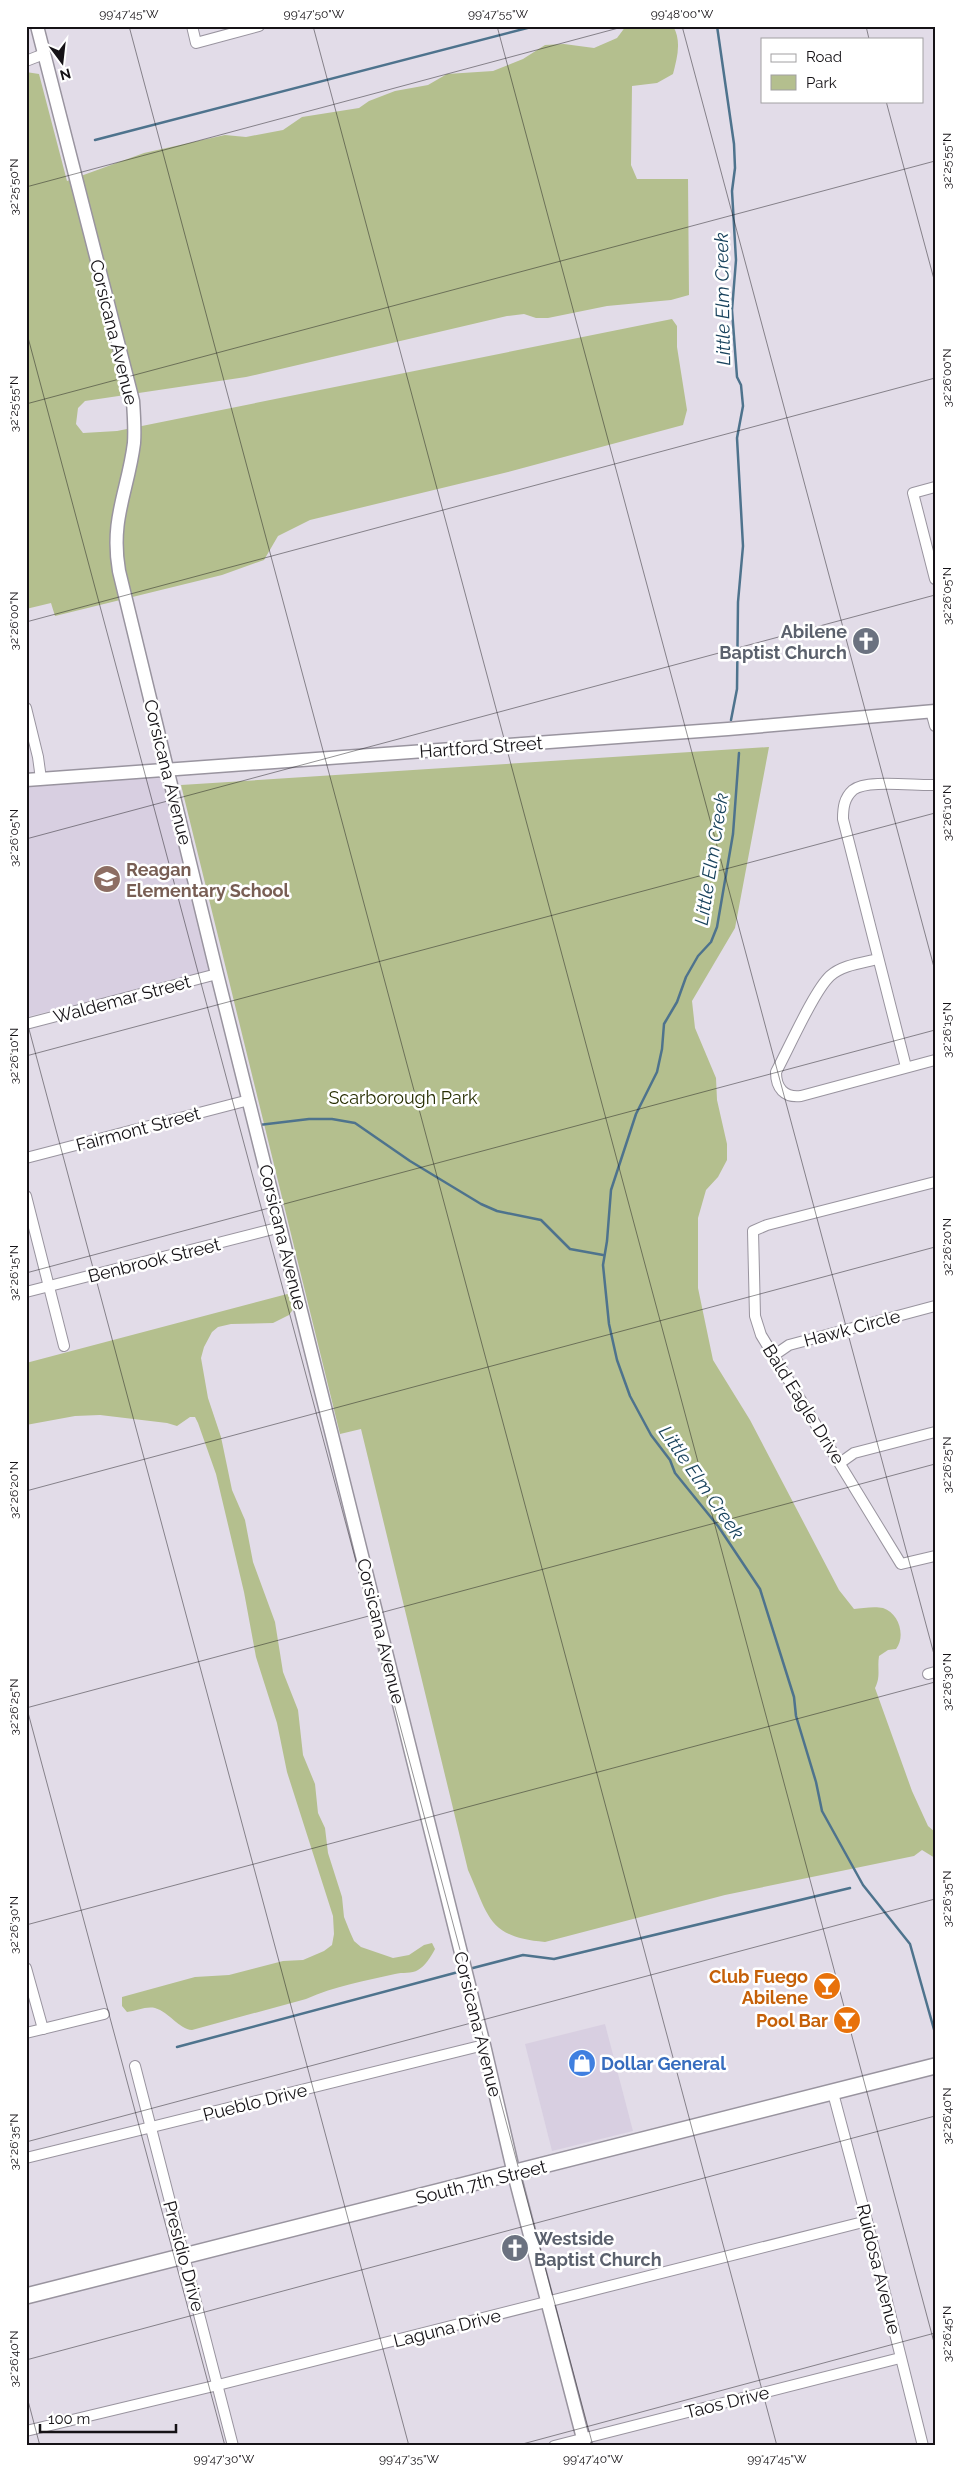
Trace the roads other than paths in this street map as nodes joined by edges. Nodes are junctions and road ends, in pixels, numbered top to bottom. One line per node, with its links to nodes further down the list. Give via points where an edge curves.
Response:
1 (37, 26): 4 (street, Corsicana Avenue)
2 (192, 26): 3 (street, via 196,43)
3 (259, 26)
4 (44, 54): 5 (street); 11 (street, Corsicana Avenue, via 132,401 134,442 119,508 116,551)
5 (26, 61)
6 (935, 487): 7 (street, via 913,492)
7 (935, 579)
8 (26, 708): 12 (street)
9 (933, 711): 10 (street); 11 (street, Hartford Street)
10 (935, 726)
11 (167, 770): 12 (street, Hartford Street); 16 (street, Corsicana Avenue)
12 (41, 779): 13 (street, Hartford Street)
13 (26, 780)
14 (935, 785): 15 (street, via 865,785 854,789 843,806 843,819)
15 (878, 959): 19 (street); 19 (street, via 845,968 830,976 776,1072 776,1081 780,1089 793,1097)
16 (217, 974): 17 (street, Waldemar Street); 20 (street, Corsicana Avenue)
17 (26, 1024)
18 (935, 1060): 19 (street)
19 (906, 1067)
20 (249, 1100): 21 (street, Fairmont Street); 24 (street, Corsicana Avenue)
21 (26, 1158)
22 (935, 1182): 29 (street, Bald Eagle Drive, via 752,1231 755,1316)
23 (26, 1196): 25 (street)
24 (281, 1227): 25 (street, Benbrook Street); 37 (street, Corsicana Avenue)
25 (48, 1287): 26 (street, Benbrook Street); 28 (street)
26 (26, 1292)
27 (935, 1306): 29 (street, Hawk Circle, via 789,1345)
28 (64, 1346)
29 (773, 1356): 31 (street, Bald Eagle Drive)
30 (935, 1432): 31 (street, via 854,1453)
31 (840, 1463): 32 (street, Bald Eagle Drive, via 901,1564)
32 (935, 1556)
33 (26, 1968): 35 (street)
34 (104, 2014): 35 (street)
35 (44, 2029): 36 (street)
36 (26, 2033)
37 (484, 2045): 41 (street, Pueblo Drive); 43 (street, Corsicana Avenue)
38 (135, 2066): 41 (street, Presidio Drive)
39 (934, 2066): 40 (main road, South 7th Street)
40 (833, 2094): 43 (main road, South 7th Street); 44 (street, Ruidosa Avenue)
41 (150, 2128): 42 (street, Pueblo Drive); 45 (street, Presidio Drive)
42 (26, 2158)
43 (514, 2174): 45 (main road, South 7th Street); 47 (street, Corsicana Avenue)
44 (867, 2221): 47 (street, Laguna Drive); 48 (street, Ruidosa Avenue)
45 (185, 2256): 46 (main road, South 7th Street); 49 (street, Presidio Drive)
46 (26, 2296)
47 (548, 2302): 49 (street, Laguna Drive); 51 (street, Corsicana Avenue)
48 (900, 2358): 51 (street, Taos Drive); 54 (street, Ruidosa Avenue)
49 (218, 2385): 50 (street, Laguna Drive); 52 (street, Presidio Drive)
50 (26, 2431)
51 (584, 2442): 53 (street, Taos Drive)
52 (233, 2446)
53 (554, 2446)
54 (923, 2446)

